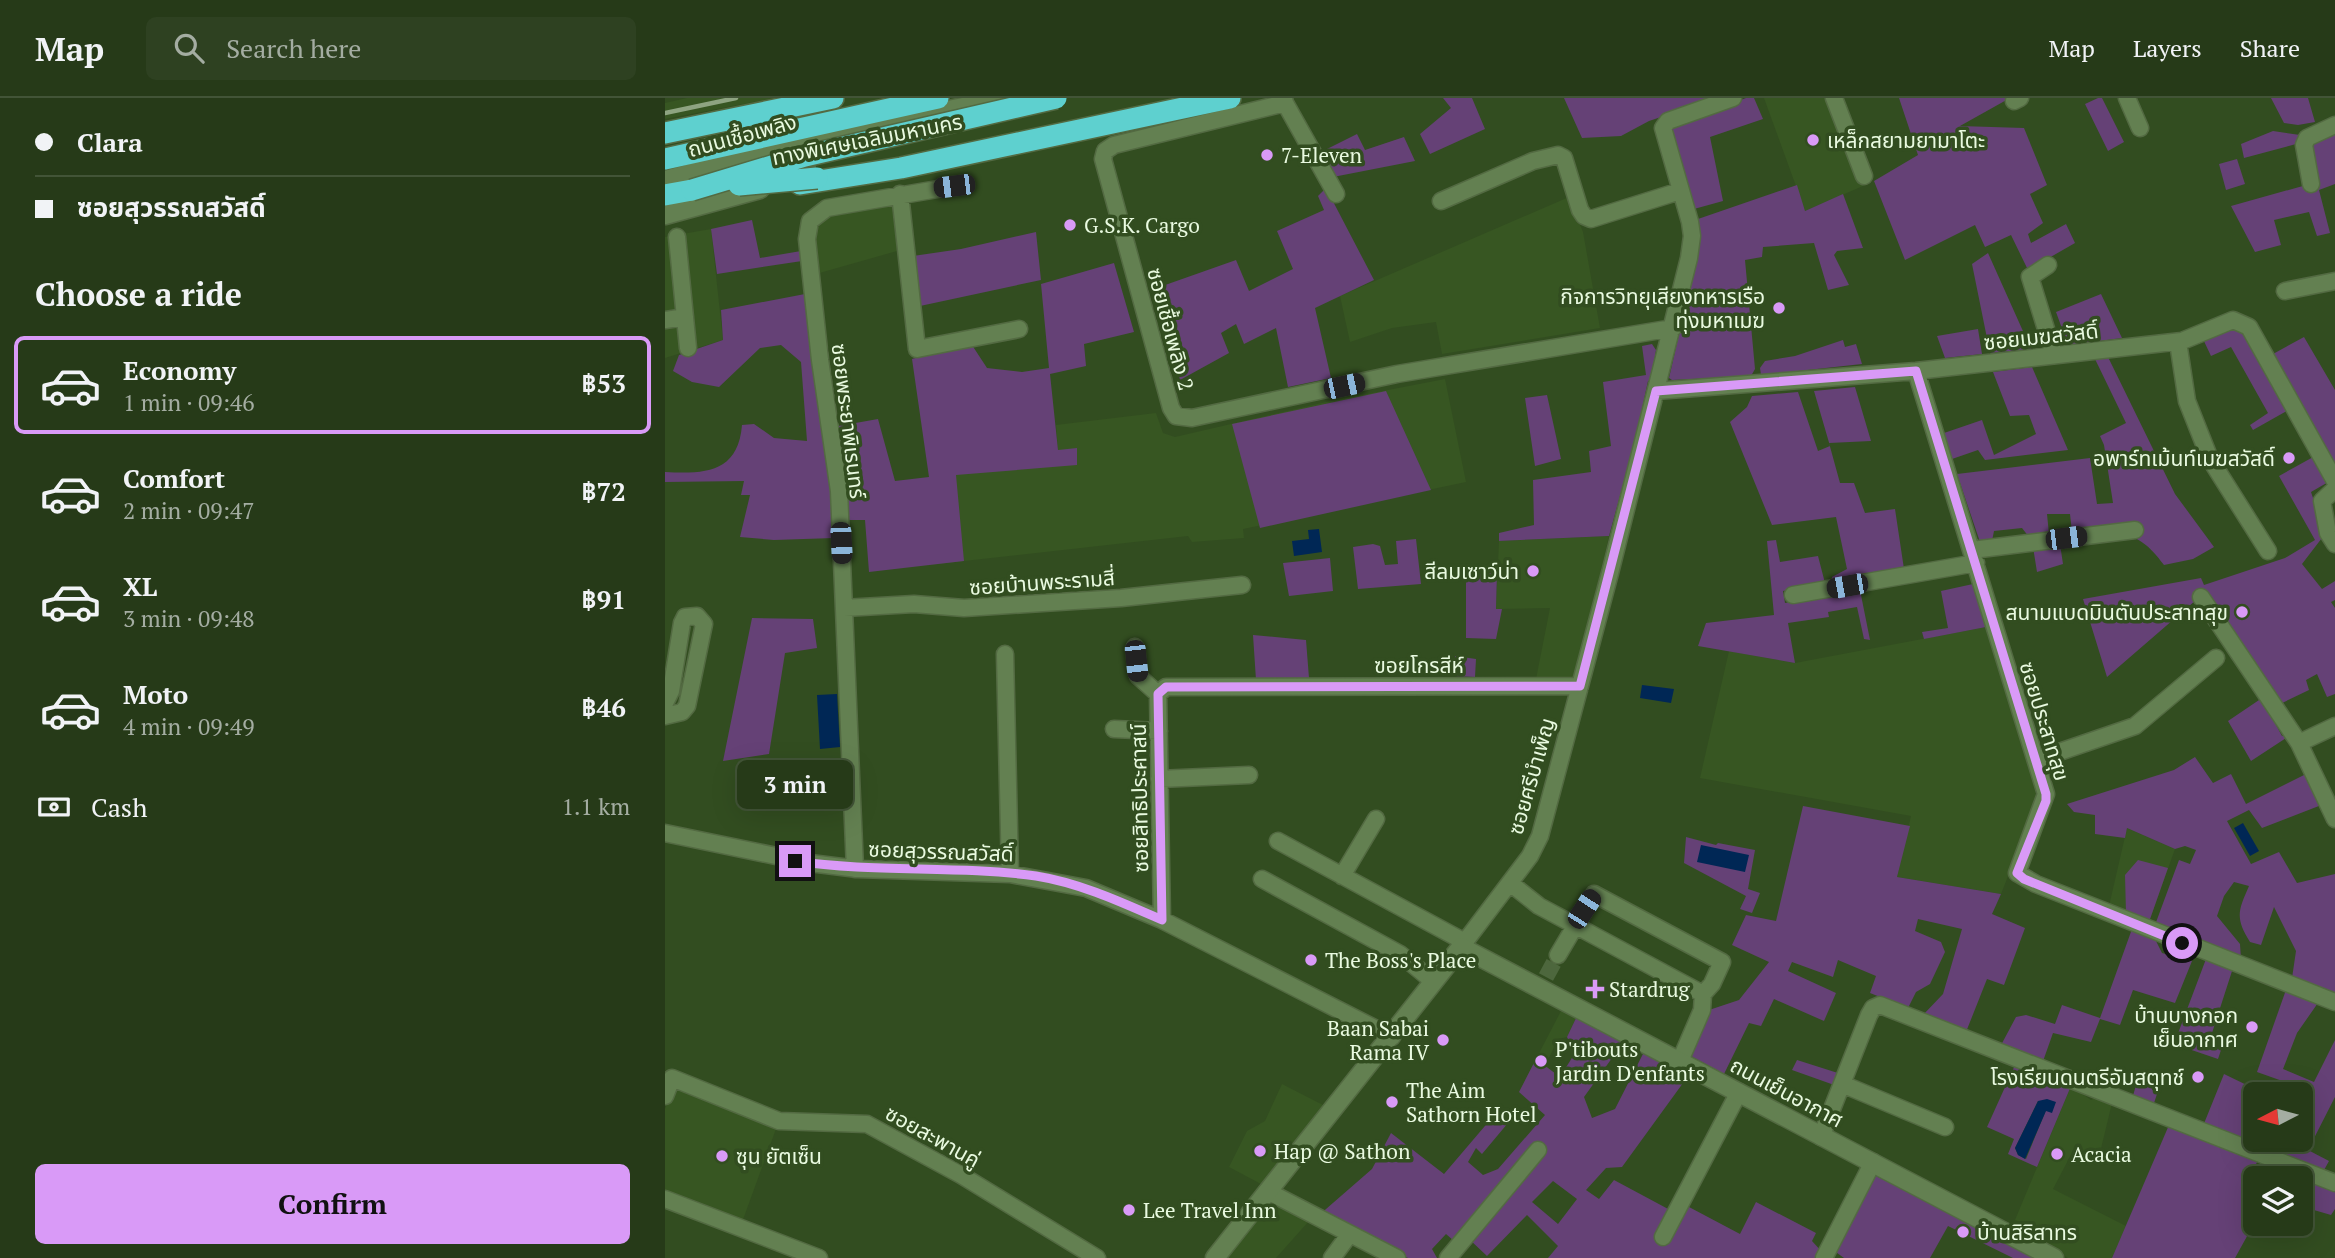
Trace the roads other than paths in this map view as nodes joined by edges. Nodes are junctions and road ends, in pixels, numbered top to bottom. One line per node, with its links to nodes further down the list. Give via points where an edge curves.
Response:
1 (832, 98): 13 (highway)
2 (938, 98): 15 (highway, ทางพิเศษเฉลิมมหานคร)
3 (1007, 98): 14 (street, ถนนเชื้อเพลิง)
4 (1056, 98): 21 (highway, ทางพิเศษเฉลิมมหานคร, bridge, via 805,156)
5 (1172, 98): 21 (highway, ทางพิเศษเฉลิมมหานคร, bridge, via 817,178)
6 (1230, 98): 20 (highway, via 901,168)
7 (1733, 98): 22 (street, ซอยศรีบำเพ็ญ, via 1664,125 1662,132)
8 (1834, 98): 16 (street)
9 (2127, 98): 12 (street)
10 (1285, 100): 24 (street); 34 (street, ซอยเชื้อเพลิง 2, via 1105,151 1103,159 1137,288 1176,416 1192,418 1397,374)
11 (2335, 125): 18 (street, via 2307,138 2304,145)
12 (2140, 128)
13 (665, 133)
14 (832, 134): 17 (street, ถนนเชื้อเพลิง); 20 (street, ถนนเชื้อเพลิง)
15 (665, 159)
16 (1864, 176)
17 (665, 180)
18 (2312, 184)
19 (961, 185): 23 (street, ซอยพระยาพิเรนทร์)
20 (764, 188): 27 (street, ถนนเชื้อเพลิง)
21 (692, 190): 25 (highway, ทางพิเศษเฉลิมมหานคร)
22 (1680, 191): 26 (street, via 1591,219 1580,209 1564,158 1558,155 1533,161); 34 (street, ซอยศรีบำเพ็ญ, via 1692,236)
23 (900, 194): 35 (street, via 917,349); 50 (street, ซอยพระยาพิเรนทร์, via 827,208 810,221 807,239 839,491)
24 (1336, 194)
25 (665, 195)
26 (1441, 201)
27 (665, 215)
28 (677, 237): 32 (street)
29 (2048, 265): 38 (street, via 2030,277)
30 (2335, 281): 31 (street)
31 (2285, 291)
32 (685, 317): 33 (street); 37 (street)
33 (665, 320)
34 (1673, 328): 40 (street, ซอยศรีบำเพ็ญ)
35 (1019, 329)
36 (2178, 342): 38 (street, ซอยเมฆสวัสดิ์); 41 (street, ซอยเมฆสวัสดิ์, via 2227,321 2249,327); 45 (street, via 2187,401 2210,459)
37 (688, 348)
38 (2054, 355): 39 (street, ซอยเมฆสวัสดิ์)
39 (1916, 371): 40 (street, ซอยเมฆสวัสดิ์); 46 (street, ซอยประสาทสุข)
40 (1656, 391): 57 (street, ซอยศรีบำเพ็ญ)
41 (2335, 481)
42 (2335, 489): 44 (street, via 2322,501)
43 (2135, 530): 46 (street)
44 (2335, 544)
45 (2268, 551)
46 (1974, 556): 48 (street); 64 (street, ซอยประสาทสุข)
47 (1242, 585): 50 (street, ซอยบ้านพระรามสี่, via 977,607)
48 (1793, 595)
49 (2201, 597): 63 (street)
50 (844, 608): 71 (street, ซอยพระยาพิเรนทร์)
51 (1135, 647): 58 (street, via 1138,676)
52 (1005, 654): 72 (street)
53 (2216, 657): 64 (street, via 2135,726)
54 (675, 663): 55 (street); 55 (street, via 682,623 685,617 697,616 704,624); 59 (street)
55 (695, 666): 59 (street, via 687,706 682,712)
56 (1257, 685): 57 (street, ฃอยโกรสีห์); 58 (street, ซอยสิทธิประศาสน์, via 1166,687)
57 (1580, 686): 75 (street, ซอยศรีบำเพ็ญ, via 1540,836)
58 (1158, 694): 62 (street, ซอยสิทธิประศาสน์)
59 (666, 707)
60 (2335, 726): 63 (street)
61 (1114, 729): 62 (street)
62 (1159, 731): 66 (street, ซอยสิทธิประศาสน์)
63 (2299, 743): 68 (street)
64 (2035, 760): 82 (street, ซอยประสาทสุข, via 2046,801 2018,866 2017,873 2024,879)
65 (1249, 775): 66 (street)
66 (1159, 779): 76 (street, ซอยสิทธิประศาสน์)
67 (1376, 819): 73 (street)
68 (2335, 819)
69 (665, 833): 71 (street, ซอยสุวรรณสวัสดิ์)
70 (1278, 841): 73 (street)
71 (855, 869): 72 (street, ซอยสุวรรณสวัสดิ์)
72 (1010, 874): 76 (street, ซอยสุวรรณสวัสดิ์, via 1086,888)
73 (1342, 876): 78 (street)
74 (1262, 879): 80 (street, via 1400,954)
75 (1510, 883): 77 (street); 78 (street, ซอยศรีบำเพ็ญ)
76 (1162, 920): 83 (street, ซอยสุวรรณสวัสดิ์)
77 (1574, 925): 79 (street); 81 (street); 81 (street, via 1594,894 1722,962)
78 (1463, 945): 80 (street, ซอยศรีบำเพ็ญ); 84 (street, ถนนเย็นอากาศ, via 1542,983)
79 (1558, 955)
80 (1434, 982): 83 (street, ซอยศรีบำเพ็ญ)
81 (1703, 994): 84 (street, via 1702,1010)
82 (2335, 1002)
83 (1392, 1037): 93 (street, ซอยศรีบำเพ็ญ)
84 (1680, 1061): 86 (street, ถนนเย็นอากาศ)
85 (1842, 1084): 88 (street); 89 (street); 92 (street, via 1873,1008 1880,1005)
86 (1738, 1092): 89 (street, ถนนเย็นอากาศ); 96 (street)
87 (665, 1096): 98 (street, ซอยสะพานคู่, via 672,1078 779,1121 867,1124)
88 (1945, 1127)
89 (1821, 1137): 91 (street, ถนนเย็นอากาศ)
90 (1538, 1150): 102 (street)
91 (1873, 1162): 103 (street); 104 (street, ถนนเย็นอากาศ)
92 (2335, 1183)
93 (1267, 1191): 95 (street); 99 (street, ซอยศรีบำเพ็ญ)
94 (665, 1199): 97 (street)
95 (1349, 1235): 100 (street); 101 (street)
96 (1663, 1237)
97 (820, 1258)
98 (1097, 1258)
99 (1215, 1258)
100 (1332, 1258)
101 (1397, 1258)
102 (1448, 1258)
103 (1824, 1258)
104 (2054, 1258)

